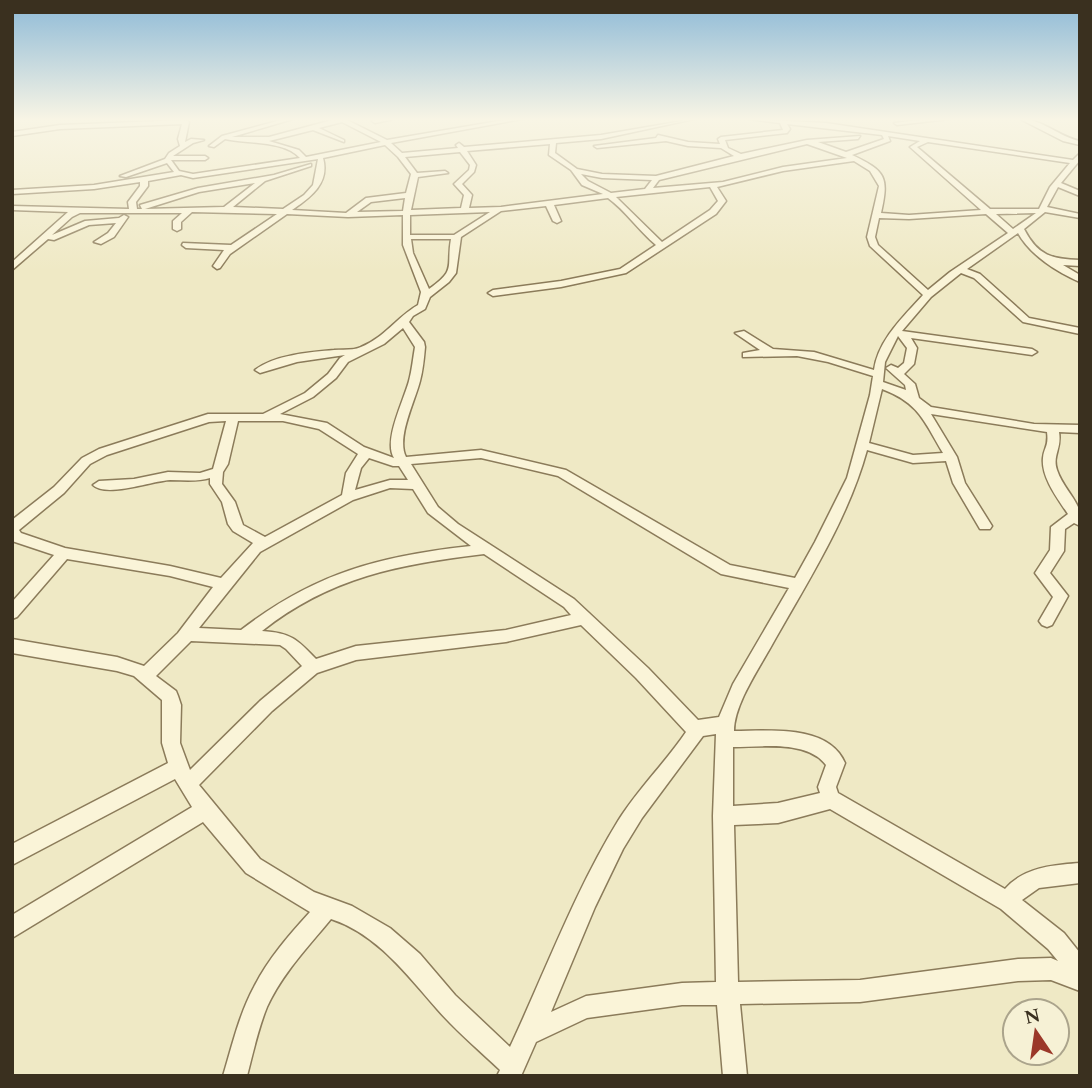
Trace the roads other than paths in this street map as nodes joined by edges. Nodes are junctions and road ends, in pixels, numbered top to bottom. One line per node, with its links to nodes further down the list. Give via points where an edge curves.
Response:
1 (141, 170): 24 (street)
2 (178, 170): 16 (street)
3 (236, 170): 15 (street)
4 (269, 170): 21 (street)
5 (296, 170): 21 (street)
6 (322, 170): 40 (street, via 319,186)
7 (411, 170): 18 (street)
8 (471, 170): 38 (street, via 458,184 468,195)
9 (575, 170): 19 (street); 29 (street, via 585,183)
10 (691, 170): 19 (street)
11 (780, 170): 23 (street)
12 (871, 170): 44 (street, via 882,181)
13 (940, 170): 39 (street)
14 (1070, 170): 22 (street)
15 (222, 172): 16 (street); 25 (street)
16 (181, 173): 20 (street)
17 (446, 173): 18 (street)
18 (414, 174): 28 (street)
19 (656, 178): 26 (street)
20 (144, 180): 24 (street); 41 (street)
21 (262, 180): 25 (street); 32 (street)
22 (1057, 184): 30 (street); 37 (street)
23 (712, 185): 26 (street); 54 (street, via 720,205)
24 (62, 188): 27 (street)
25 (202, 190): 41 (street)
26 (647, 191): 29 (street)
27 (12, 192)
28 (410, 195): 42 (street); 43 (street, via 369,200)
29 (610, 196): 31 (street); 54 (street)
30 (1078, 197)
31 (549, 203): 33 (street); 46 (street)
32 (226, 209): 36 (street); 40 (street)
33 (501, 209): 38 (street); 50 (street)
34 (12, 210): 35 (street)
35 (79, 210): 41 (street); 52 (street)
36 (190, 210): 41 (street); 47 (street, via 177,221)
37 (1043, 210): 39 (street); 45 (street); 48 (street)
38 (464, 211): 42 (street)
39 (988, 211): 44 (street); 48 (street)
40 (284, 212): 43 (street); 55 (street)
41 (128, 214): 51 (street, via 111,235); 52 (street, via 88,223)
42 (408, 214): 43 (street); 49 (street)
43 (348, 215)
44 (876, 215): 63 (street, via 874,246)
45 (1080, 216)
46 (557, 221)
47 (177, 229)
48 (1017, 231): 56 (street); 60 (street)
49 (407, 237): 50 (street); 64 (street)
50 (457, 237): 64 (street, via 452,273)
51 (98, 242)
52 (40, 243): 59 (street)
53 (186, 245): 55 (street)
54 (662, 246): 62 (street, via 619,272)
55 (232, 248): 58 (street)
56 (1053, 262): 57 (street); 61 (street)
57 (1080, 263)
58 (217, 266)
59 (12, 267)
60 (960, 268): 63 (street); 68 (street, via 977,276 1026,320)
61 (1080, 279)
62 (492, 292)
63 (928, 295): 67 (street)
64 (425, 296): 65 (street, via 422,307)
65 (404, 322): 70 (street, via 380,342); 84 (street, via 420,347 398,434 397,453)
66 (740, 332): 69 (street)
67 (899, 333): 71 (street); 74 (street, via 912,348 909,364); 75 (street)
68 (1079, 333)
69 (770, 351): 72 (street); 75 (street, via 816,356)
70 (357, 352): 73 (street, via 320,354); 78 (street, via 309,395)
71 (1032, 352)
72 (747, 355)
73 (260, 370)
74 (899, 373): 75 (street); 76 (street, via 910,384)
75 (879, 374): 76 (street); 81 (street)
76 (918, 404): 80 (street, via 959,416); 83 (street)
77 (233, 416): 78 (street); 85 (street); 91 (street, via 184,424 89,458 16,524)
78 (264, 417): 82 (street, via 323,426)
79 (1080, 429): 80 (street)
80 (1054, 430): 89 (street, via 1050,468)
81 (861, 445): 83 (street, via 914,459); 96 (street, via 853,478)
82 (366, 453): 84 (street); 88 (street, via 351,475)
83 (951, 457): 90 (street, via 959,483)
84 (402, 463): 87 (street); 96 (street, via 481,454 562,473 726,570)
85 (218, 472): 86 (street); 92 (street, via 216,484 233,521)
86 (99, 485)
87 (417, 485): 88 (street, via 390,484); 93 (street, via 432,510)
88 (348, 497): 92 (street)
89 (1078, 518): 99 (street, via 1058,527 1057,551 1042,573 1060,596)
90 (985, 526)
91 (12, 533): 94 (street)
92 (264, 542): 95 (street)
93 (487, 549): 98 (street, via 569,603); 101 (street, via 405,561 338,578 281,607)
94 (64, 554): 95 (street); 97 (street)
95 (223, 584): 100 (street)
96 (798, 584): 106 (street, via 739,689)
97 (12, 613)
98 (583, 618): 103 (street, via 506,636 356,653); 105 (street)
99 (1047, 621)
100 (187, 634): 101 (street); 104 (street)
101 (245, 636): 103 (street, via 282,639)
102 (12, 646): 104 (street, via 117,664)
103 (313, 667): 107 (street)
104 (145, 676): 107 (street, via 170,696 171,743)
105 (698, 729): 106 (street); 119 (street, via 650,788 605,863)
106 (725, 731): 108 (street, via 809,742 823,748 836,763 827,787); 110 (street)
107 (183, 776): 109 (street); 111 (street)
108 (831, 799): 110 (street, via 778,813); 113 (street)
109 (205, 810): 114 (street, via 253,866); 115 (street)
110 (723, 816): 118 (street)
111 (12, 855)
112 (1080, 873): 113 (street, via 1035,878 1016,889)
113 (1008, 902): 116 (street, via 1056,941)
114 (326, 909): 120 (street, via 345,913 412,962); 121 (street, via 263,993)
115 (12, 927)
116 (1080, 971)
117 (1080, 981): 118 (street, via 1051,970 1018,970 860,991)
118 (727, 992): 119 (street, via 586,1007); 122 (street)
119 (528, 1034): 120 (street)
120 (511, 1071)
121 (234, 1076)
122 (735, 1076)

